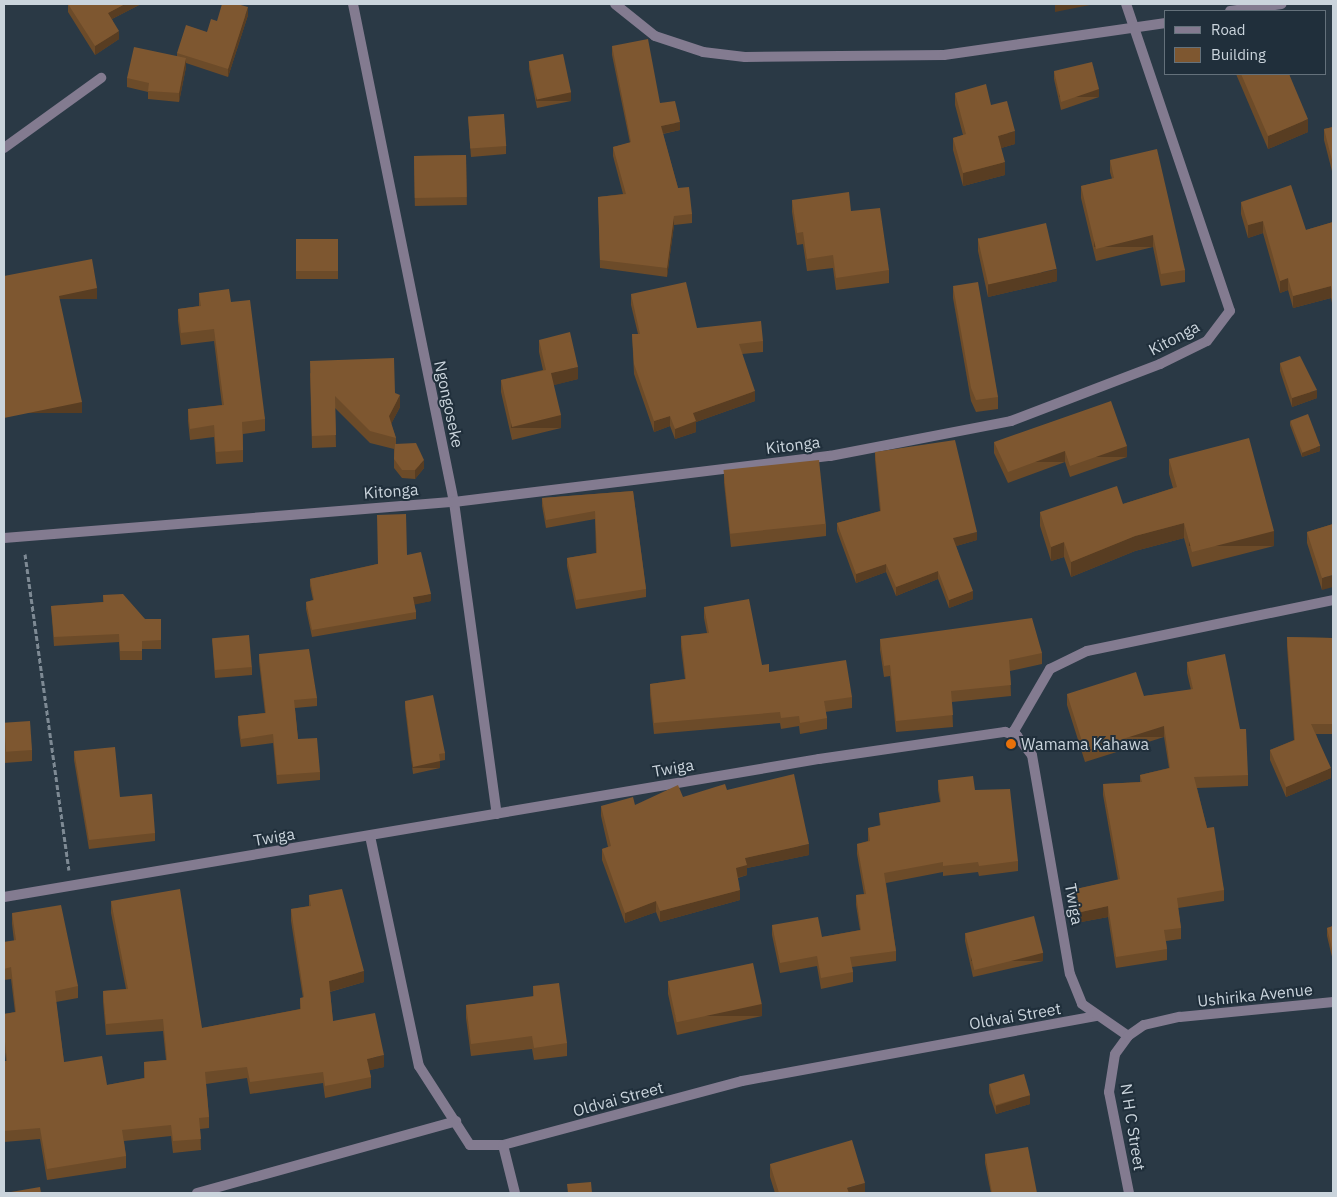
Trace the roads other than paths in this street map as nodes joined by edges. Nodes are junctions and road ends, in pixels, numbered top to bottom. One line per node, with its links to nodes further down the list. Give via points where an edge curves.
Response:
1 (353, 4): 10 (street, Ngongoseke)
2 (616, 4): 7 (street, via 655,36 702,52 744,56 944,55)
3 (1126, 4): 7 (street, Kitonga)
4 (1282, 4): 5 (street)
5 (1237, 10)
6 (1164, 23): 7 (street)
7 (1135, 29): 10 (street, Kitonga, via 1223,280 1230,311 1207,341 1011,421 929,440)
8 (101, 78): 9 (street)
9 (4, 148)
10 (454, 502): 11 (street, Kitonga); 14 (street, Ngongoseke)
11 (4, 538)
12 (1333, 600): 13 (street, via 1088,651 1050,669 1014,731)
13 (1017, 736): 14 (street, Twiga, via 993,732); 18 (street, Twiga, via 1032,755 1070,974 1082,1004)
14 (496, 814): 15 (street, Twiga)
15 (370, 836): 16 (street, Twiga); 21 (street, Oldvai Street, via 419,1066)
16 (4, 897)
17 (1333, 1002): 19 (street, Ushirika Avenue)
18 (1097, 1016): 20 (street, Twiga); 22 (street, Oldvai Street, via 742,1081)
19 (1180, 1017): 20 (street, N H C Street, via 1144,1025)
20 (1128, 1036): 25 (street, N H C Street, via 1114,1054 1109,1092)
21 (456, 1121): 22 (street, Oldvai Street, via 470,1145); 23 (street)
22 (503, 1145): 24 (street)
23 (198, 1193)
24 (515, 1193)
25 (1129, 1193)

